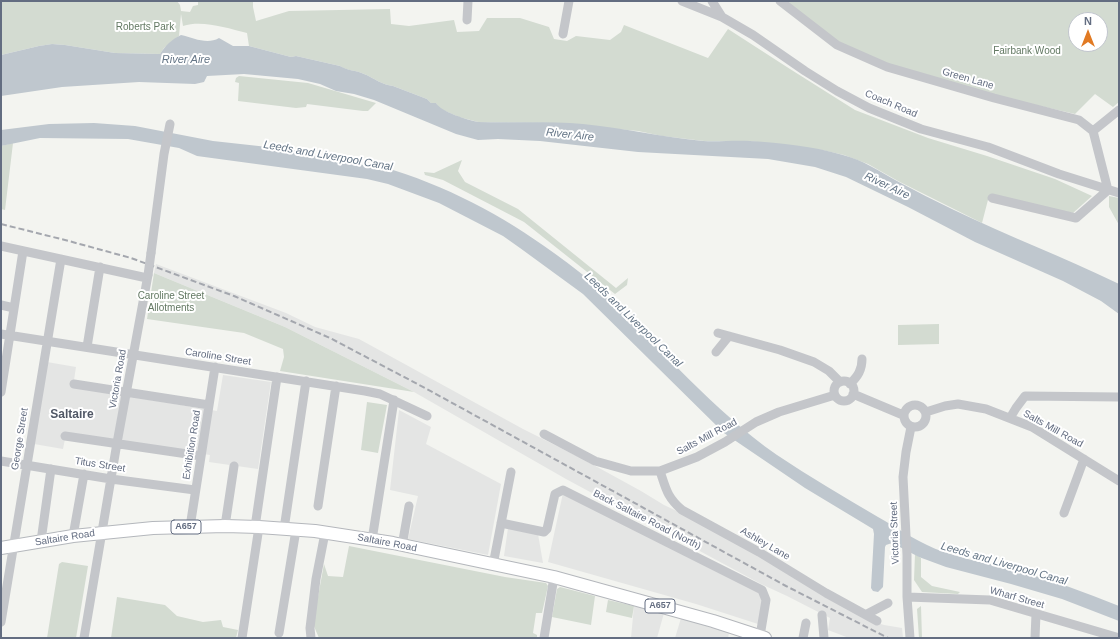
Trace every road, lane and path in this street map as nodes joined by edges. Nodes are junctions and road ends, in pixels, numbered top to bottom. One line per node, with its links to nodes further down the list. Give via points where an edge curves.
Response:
1 (468, 1): 7 (street)
2 (569, 1): 8 (street)
3 (712, 1): 6 (street)
4 (780, 1): 11 (street, Green Lane, via 837,45 887,67 1079,120)
5 (688, 2): 6 (street, Coach Road)
6 (722, 17): 12 (street, Coach Road, via 837,91 869,108 921,129 988,147)
7 (467, 20)
8 (563, 34)
9 (1119, 110): 11 (street)
10 (170, 125): 19 (street, Victoria Road, bridge)
11 (1093, 131): 12 (street)
12 (1108, 190): 13 (street); 14 (street, via 1076,218)
13 (1119, 193)
14 (992, 198)
15 (1, 246): 16 (street)
16 (23, 251): 17 (street); 21 (street)
17 (60, 259): 18 (street); 25 (street, George Street)
18 (100, 267): 19 (street); 26 (street)
19 (148, 277): 28 (street, Victoria Road)
20 (1, 305): 21 (street)
21 (14, 308): 23 (street)
22 (718, 333): 24 (street)
23 (5, 335): 25 (street, Caroline Street); 38 (street)
24 (729, 336): 27 (street); 33 (street, via 814,362 829,371)
25 (47, 341): 26 (street, Caroline Street); 55 (street, George Street)
26 (87, 347): 28 (street, Caroline Street)
27 (716, 352)
28 (133, 355): 30 (street, Caroline Street); 37 (street, Victoria Road)
29 (862, 359): 35 (street, via 862,368)
30 (216, 367): 31 (street, Caroline Street); 43 (street, Exhibition Road)
31 (277, 377): 32 (street, Caroline Street); 70 (street)
32 (306, 381): 36 (street, Caroline Street); 71 (street)
33 (840, 382): 35 (street); 40 (street, via 834,389)
34 (74, 384): 37 (street)
35 (850, 384): 39 (street)
36 (336, 386): 42 (street, Caroline Street, via 380,394); 64 (street)
37 (127, 391): 43 (street); 51 (street, Victoria Road)
38 (1, 392)
39 (853, 394): 40 (street, Salts Mill Road, via 850,399 843,401 838,400); 45 (street)
40 (835, 395): 58 (street, Salts Mill Road, via 779,412 756,422 697,457)
41 (1119, 396): 47 (street, via 1025,396)
42 (394, 400): 46 (street, Caroline Street); 75 (street)
43 (209, 404): 52 (street, Exhibition Road)
44 (926, 412): 45 (street, via 920,406 913,405 908,407); 47 (street, Salts Mill Road, via 958,404 986,409); 48 (street, via 924,423)
45 (903, 415): 48 (street, via 906,424)
46 (427, 416)
47 (1010, 418): 53 (street, Salts Mill Road, via 1032,427)
48 (911, 427): 83 (street, Victoria Street, via 903,477)
49 (544, 434): 58 (street, Salts Mill Road, via 595,461 631,471)
50 (65, 436): 51 (street)
51 (117, 443): 52 (street); 61 (street, Victoria Road)
52 (201, 456): 63 (street, Exhibition Road)
53 (1084, 459): 62 (street, Salts Mill Road); 66 (street)
54 (1, 461): 55 (street, Titus Street)
55 (27, 465): 57 (street, Titus Street); 77 (street, George Street)
56 (234, 466): 68 (street)
57 (51, 469): 60 (street, Titus Street); 76 (street)
58 (660, 471): 85 (street, Ashley Lane, via 672,502 682,510)
59 (511, 472): 67 (street)
60 (84, 474): 61 (street, Titus Street); 74 (street)
61 (112, 479): 63 (street, Titus Street); 72 (street, Victoria Road)
62 (1119, 481)
63 (195, 490): 69 (street, Exhibition Road)
64 (318, 506)
65 (409, 506): 78 (street)
66 (1064, 513)
67 (501, 523): 80 (street); 92 (street, Back Saltaire Road (North), via 544,532 547,529 555,494 563,490 762,590 766,600)
68 (225, 526): 69 (main road, Saltaire Road / A657); 70 (main road, Saltaire Road / A657)
69 (190, 527): 72 (main road, Saltaire Road / A657)
70 (257, 527): 71 (main road, Saltaire Road / A657); 94 (street)
71 (290, 529): 73 (main road, Saltaire Road / A657); 91 (street)
72 (102, 532): 74 (main road, Saltaire Road / A657); 93 (street, Victoria Road)
73 (325, 533): 75 (main road, Saltaire Road / A657); 95 (street, via 316,579)
74 (73, 536): 76 (main road, Saltaire Road / A657)
75 (372, 540): 78 (main road, Saltaire Road / A657)
76 (42, 541): 77 (main road, Saltaire Road / A657)
77 (14, 546): 79 (main road, Saltaire Road / A657); 82 (street, George Street)
78 (402, 546): 80 (main road, Saltaire Road / A657)
79 (1, 548)
80 (493, 565): 81 (main road, Saltaire Road / A657)
81 (554, 577): 92 (main road, Saltaire Road / A657); 96 (street)
82 (4, 590): 89 (street, George Street)
83 (907, 597): 86 (street, Wharf Street, via 990,600); 99 (street, Victoria Street)
84 (888, 603): 85 (street)
85 (867, 614): 88 (street, Ashley Lane)
86 (1036, 614): 100 (street); 101 (street, Wharf Street)
87 (822, 615): 98 (street)
88 (877, 621)
89 (1, 622)
90 (806, 623): 97 (street)
91 (278, 633)
92 (763, 637)
93 (84, 638)
94 (245, 638)
95 (311, 638)
96 (544, 638)
97 (803, 638)
98 (824, 638)
99 (910, 638)
100 (1035, 638)
101 (1119, 638)

